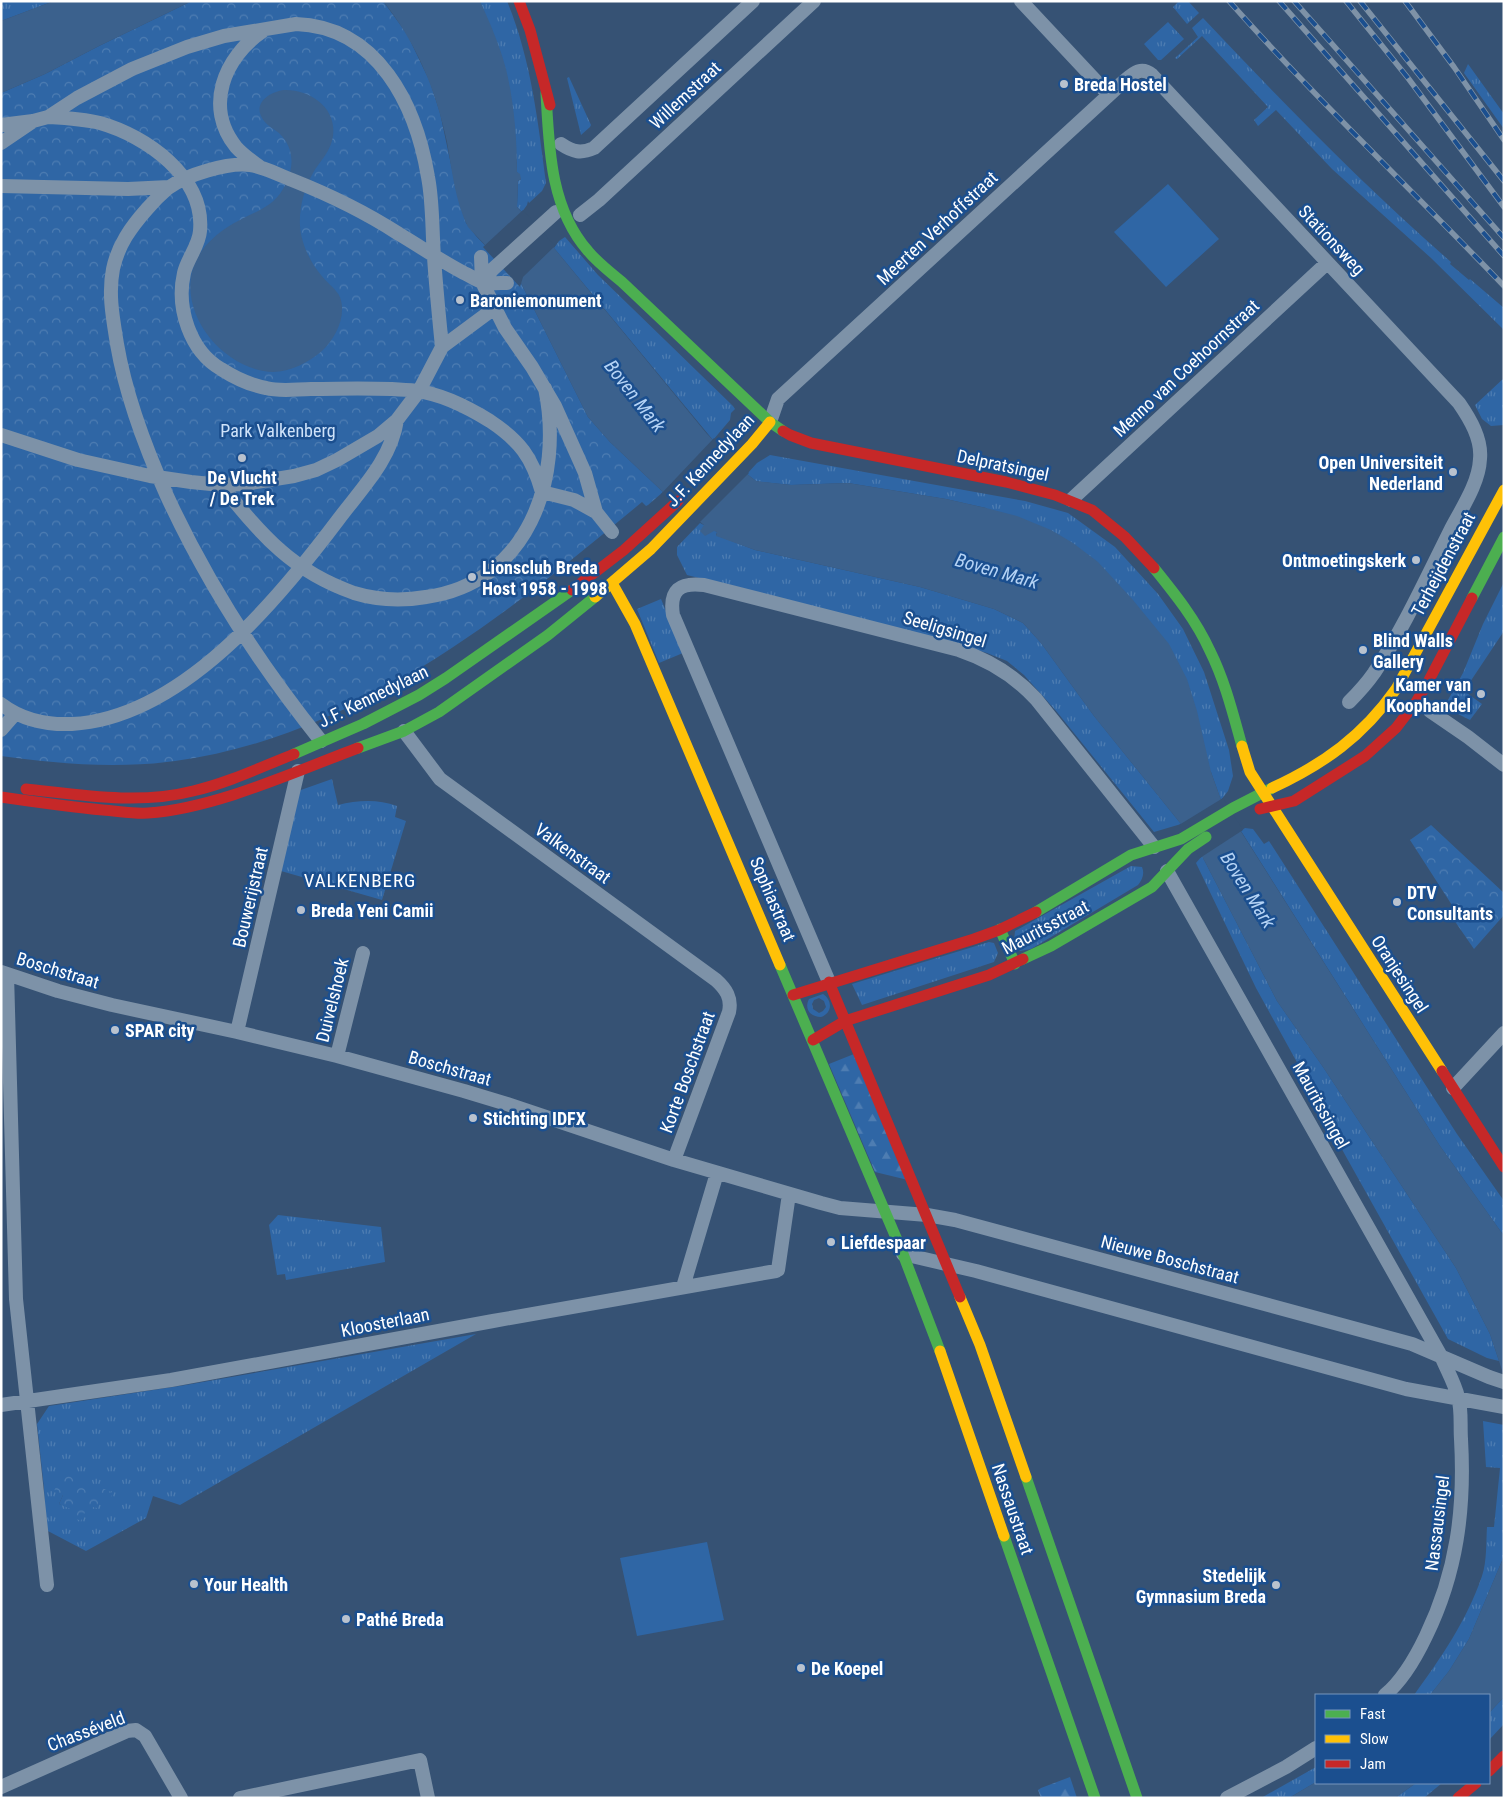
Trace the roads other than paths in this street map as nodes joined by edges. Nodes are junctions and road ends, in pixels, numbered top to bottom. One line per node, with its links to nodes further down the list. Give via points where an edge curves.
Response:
1 (519, 1): 7 (street)
2 (753, 1): 13 (street, Willemstraat, via 594,148)
3 (814, 1): 19 (street, Willemstraat, via 599,200)
4 (1021, 1): 8 (street)
5 (268, 28): 9 (street, via 210,40 160,57); 14 (street, via 249,41 235,58 225,74 220,92 220,109 226,128 236,146); 20 (street, via 296,24 324,28 369,52 397,85 413,120 428,176)
6 (1139, 70): 8 (street, Meerten Verhoffstraat); 22 (street, Stationsweg, via 1152,75)
7 (546, 94): 13 (street); 18 (street, Delpratsingel, via 551,164)
8 (1109, 96): 31 (street, Meerten Verhoffstraat, via 778,399)
9 (48, 116): 10 (street); 15 (street, via 82,119 120,130 153,149)
10 (33, 122): 11 (street); 12 (street)
11 (1, 125)
12 (1, 144)
13 (562, 151)
14 (262, 169): 15 (street, via 238,165 204,172); 20 (street, via 344,202)
15 (185, 180): 17 (street); 29 (street, via 196,201 200,232 184,272 182,304 193,338 218,367 236,378 268,389)
16 (1, 186): 17 (street)
17 (169, 187): 35 (street, via 125,236 113,266 111,282 112,319 120,363 142,437)
18 (559, 209): 23 (street); 24 (street, Delpratsingel, via 584,246)
19 (582, 220): 24 (street, Delpratsingel)
20 (434, 256): 23 (street); 27 (street)
21 (481, 257): 23 (street)
22 (1327, 263): 34 (street, Stationsweg, via 1459,403 1468,416); 40 (street, Menno van Coehoornstraat)
23 (482, 282): 25 (street); 26 (street)
24 (622, 282): 31 (street, Delpratsingel)
25 (507, 283)
26 (496, 307): 27 (street); 28 (street, via 505,328)
27 (442, 348): 29 (street)
28 (545, 388): 38 (street, via 550,438); 41 (street, via 576,450)
29 (419, 391): 30 (street); 38 (street, via 474,412 507,434 529,456)
30 (397, 420): 36 (street, via 357,450 316,470 269,481); 44 (street, via 391,444 382,460)
31 (770, 422): 33 (street, J.F. Kennedylaan); 40 (street, Delpratsingel, via 811,444 1006,482); 45 (street, J.F. Kennedylaan, via 651,549)
32 (1, 435): 35 (street, via 78,460)
33 (732, 447)
34 (1480, 450): 48 (street, Terheijdenstraat, via 1479,469 1472,487 1399,631 1373,674)
35 (159, 478): 36 (street); 47 (street, via 195,554)
36 (221, 485): 44 (street, via 271,543)
37 (1504, 490): 59 (street, Terheijdenstraat, via 1396,689 1378,714 1347,744)
38 (542, 492): 41 (street, via 574,500); 44 (street, via 514,549 488,574 453,592 412,599 373,597 355,593)
39 (684, 496): 52 (street, J.F. Kennedylaan, via 642,536 446,678)
40 (1070, 500): 59 (street, Delpratsingel, via 1092,510 1126,537 1188,611 1225,687 1250,772)
41 (596, 512): 42 (street)
42 (612, 532)
43 (1504, 537): 59 (street, via 1427,684 1396,728 1350,766 1294,801)
44 (302, 567): 47 (street)
45 (612, 583): 52 (street, J.F. Kennedylaan, via 560,626 459,699 438,712); 67 (street, Sophiastraat, via 635,624)
46 (678, 589): 61 (street, Seeligsingel, via 690,584 704,585 958,650 995,666 1036,698); 66 (street, Sophiastraat, via 672,600 673,616)
47 (242, 633): 51 (street, via 175,687 122,713 93,722 64,724 37,722); 54 (street)
48 (1350, 702)
49 (1, 704): 51 (street)
50 (1430, 711): 55 (street)
51 (15, 714): 53 (street)
52 (398, 720): 54 (street, J.F. Kennedylaan); 56 (street, J.F. Kennedylaan); 68 (street, Valkenstraat, via 440,779 716,980)
53 (1, 730)
54 (321, 741): 57 (street, J.F. Kennedylaan, via 215,785 171,796 115,797)
55 (1504, 765)
56 (298, 771): 58 (street, J.F. Kennedylaan, via 204,803 146,813 58,806); 70 (street, Bouwerijstraat)
57 (18, 787)
58 (1, 797)
59 (1267, 799): 60 (street, Mauritsstraat, via 1241,809); 74 (street, Oranjesingel)
60 (1184, 844): 61 (street, Mauritsstraat); 61 (street, Mauritsstraat)
61 (1160, 859): 62 (street, Mauritsstraat, via 1132,854 1050,904); 64 (street, Mauritsstraat, via 1152,887); 86 (street, Mauritssingel)
62 (1000, 929): 64 (street); 66 (street, Mauritsstraat)
63 (363, 953): 73 (street, Duivelshoek)
64 (1015, 964): 69 (street, Mauritsstraat)
65 (4, 973): 70 (street, Boschstraat, via 112,1005); 89 (street, via 16,1299)
66 (829, 982): 67 (street, Mauritsstraat); 69 (street, Sophiastraat)
67 (793, 995): 72 (street, Sophiastraat)
68 (728, 996): 75 (street, Korte Boschstraat, via 727,1017)
69 (845, 1021): 72 (street, Mauritsstraat); 80 (street, Sophiastraat)
70 (237, 1032): 73 (street, Boschstraat)
71 (1504, 1033): 74 (street)
72 (813, 1040): 79 (street, Sophiastraat)
73 (337, 1056): 75 (street, Boschstraat, via 507,1104)
74 (1453, 1088): 76 (street, Oranjesingel)
75 (674, 1160): 77 (street, Boschstraat)
76 (1504, 1166)
77 (717, 1173): 78 (street, Boschstraat); 85 (street)
78 (789, 1194): 79 (street, Boschstraat, via 840,1208); 85 (street, Kloosterlaan, via 777,1270)
79 (885, 1211): 80 (street, Nieuwe Boschstraat); 81 (street, Sophiastraat)
80 (927, 1215): 82 (street, Sophiastraat); 86 (street, Nieuwe Boschstraat, via 956,1220 1412,1344)
81 (894, 1232): 83 (street, Nassaustraat)
82 (937, 1240): 84 (street, Nassaustraat)
83 (903, 1254): 84 (street); 102 (street, Nassaustraat, via 943,1358)
84 (947, 1264): 88 (street, via 1406,1389); 103 (street, Nassaustraat, via 980,1345)
85 (683, 1287): 89 (street, Kloosterlaan, via 171,1380)
86 (1442, 1358): 87 (street, Nieuwe Boschstraat); 88 (street)
87 (1504, 1382)
88 (1459, 1398): 91 (street); 93 (street, Nassausingel, via 1463,1484 1452,1569 1422,1644 1408,1669)
89 (28, 1402): 90 (street, Kloosterlaan); 92 (street)
90 (1, 1404)
91 (1498, 1405)
92 (47, 1585)
93 (1386, 1694)
94 (1315, 1749): 104 (street)
95 (1504, 1756): 96 (street)
96 (1490, 1770)
97 (1475, 1784): 105 (street)
98 (1, 1787): 99 (street, Chasséveld, via 127,1731 136,1730 145,1736)
99 (180, 1798)
100 (240, 1798): 101 (street, via 420,1760)
101 (428, 1798)
102 (1095, 1798)
103 (1137, 1798)
104 (1227, 1798)
105 (1458, 1798)

